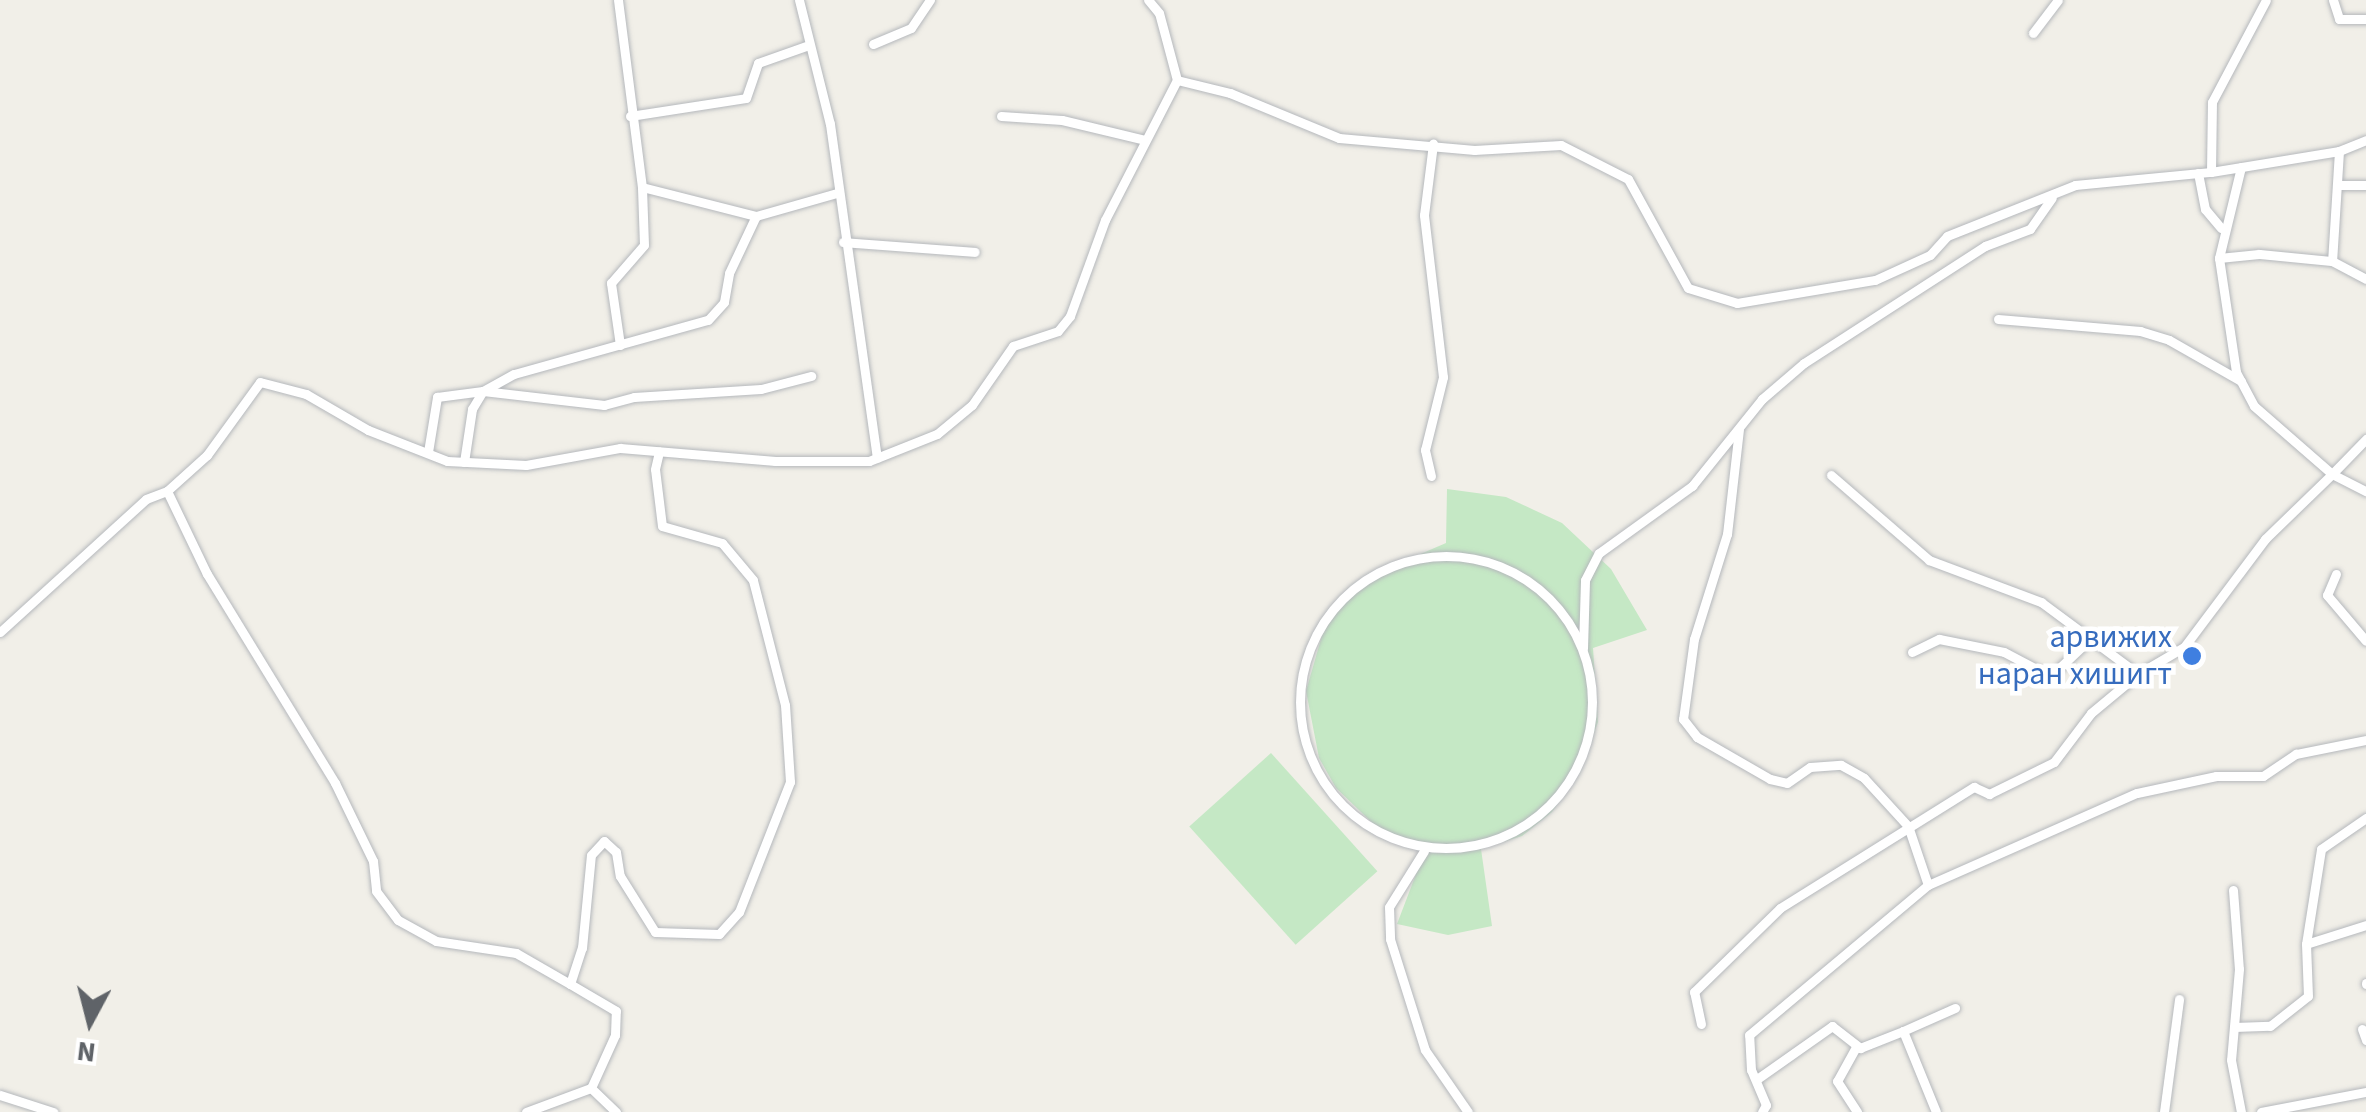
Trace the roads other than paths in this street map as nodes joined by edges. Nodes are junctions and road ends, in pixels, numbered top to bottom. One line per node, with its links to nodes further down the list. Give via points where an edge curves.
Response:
1 (618, 0): 13 (street)
2 (799, 0): 11 (street)
3 (930, 0): 10 (street, via 911,28)
4 (1148, 0): 12 (street, via 1160,13)
5 (2058, 0): 9 (street)
6 (2266, 0): 20 (street, via 2212,102)
7 (2332, 0): 8 (street, via 2339,20)
8 (2366, 20)
9 (2033, 33)
10 (873, 44)
11 (806, 46): 13 (street, via 758,62 746,98); 25 (street, via 828,112)
12 (1177, 80): 15 (street); 17 (street, via 1230,93 1339,138)
13 (630, 116): 24 (street)
14 (1002, 116): 15 (street, via 1062,120)
15 (1145, 140): 43 (street, via 1058,331 1013,346 972,405 937,434)
16 (2366, 140): 18 (street)
17 (1433, 144): 26 (street, via 1474,150 1562,145 1594,160 1628,180 1684,284 1722,302 1875,280 1930,254 1960,229); 47 (street, via 1424,216 1443,376 1425,450)
18 (2339, 151): 19 (street); 22 (street)
19 (2241, 167): 20 (street); 28 (street, via 2234,211)
20 (2212, 172): 21 (street)
21 (2198, 173): 26 (street, via 2095,180); 28 (street, via 2205,209)
22 (2340, 185): 23 (street); 32 (street)
23 (2366, 185)
24 (642, 187): 27 (street); 35 (street, via 644,245 611,283)
25 (837, 192): 27 (street); 29 (street)
26 (2054, 196): 39 (street, via 2030,229 1985,246 1804,363)
27 (756, 216): 35 (street, via 728,273 724,302 708,320)
28 (2221, 228): 31 (street)
29 (843, 242): 30 (street); 43 (street)
30 (975, 252)
31 (2218, 258): 32 (street, via 2259,254); 37 (street, via 2229,348)
32 (2332, 261): 33 (street)
33 (2366, 279)
34 (1998, 319): 37 (street, via 2140,331)
35 (620, 346): 38 (street, via 514,374)
36 (811, 376): 38 (street, via 761,389 634,396 604,405)
37 (2243, 382): 45 (street, via 2254,406)
38 (483, 391): 42 (street, via 436,397); 44 (street, via 472,409)
39 (1739, 429): 54 (street, via 1676,500 1591,562); 59 (street, via 1728,534 1694,639 1683,719 1697,737 1770,779 1787,782 1810,766 1841,765 1864,778)
40 (2366, 440): 45 (street)
41 (659, 450): 43 (street, via 775,461); 44 (street, via 620,448 526,465); 65 (street, via 654,469 662,526 722,542 754,580 785,705 790,782 739,912 719,934 655,932 620,876 616,852 604,841 591,855 582,948)
42 (428, 452): 44 (street); 48 (street, via 368,430 306,394 260,382 207,456)
43 (877, 458)
44 (464, 462)
45 (2332, 474): 49 (street); 56 (street, via 2265,539 2184,647)
46 (1831, 475): 52 (street, via 1929,560 2041,602)
47 (1431, 476)
48 (167, 491): 51 (street, via 146,500); 65 (street, via 207,574 335,784 373,862 376,891 398,920 436,941 516,953)
49 (2366, 491)
50 (2336, 574): 53 (street, via 2327,595)
51 (0, 632)
52 (2090, 640): 55 (street, via 2055,672 2044,673 2004,652 1939,639); 56 (street)
53 (2366, 641)
54 (1582, 650): 60 (street, via 1590,721 1585,747 1552,803 1488,842); 60 (street, via 1552,599 1529,580 1485,562 1438,556 1404,562 1379,570 1337,602 1300,681 1308,752 1346,811)
55 (1912, 652)
56 (2138, 674): 59 (street, via 2042,770 1989,794 1974,787)
57 (2366, 740): 61 (street, via 2296,754 2263,776 2216,776 2137,793)
58 (2366, 818): 64 (street, via 2321,849)
59 (1908, 826): 61 (street); 68 (street, via 1780,908 1694,992)
60 (1424, 851): 81 (street, via 1389,907 1390,939 1425,1050)
61 (1928, 885): 74 (street, via 1749,1035)
62 (2234, 890): 69 (street)
63 (2366, 925): 64 (street)
64 (2306, 944): 69 (street, via 2308,996 2270,1026)
65 (570, 984): 75 (street, via 616,1011 608,1058)
66 (2179, 999): 85 (street)
67 (1955, 1008): 71 (street)
68 (1700, 1024)
69 (2234, 1027): 86 (street)
70 (2362, 1029): 72 (street)
71 (1904, 1031): 73 (street); 84 (street)
72 (2366, 1040)
73 (1856, 1047): 74 (street, via 1841,1026 1832,1026); 83 (street, via 1837,1088)
74 (1757, 1080): 82 (street)
75 (591, 1088): 79 (street); 80 (street)
76 (2366, 1092): 87 (street)
77 (0, 1095): 78 (street)
78 (53, 1112)
79 (526, 1112)
80 (616, 1112)
81 (1468, 1112)
82 (1762, 1112)
83 (1856, 1112)
84 (1936, 1112)
85 (2164, 1112)
86 (2241, 1112)
87 (2261, 1112)

